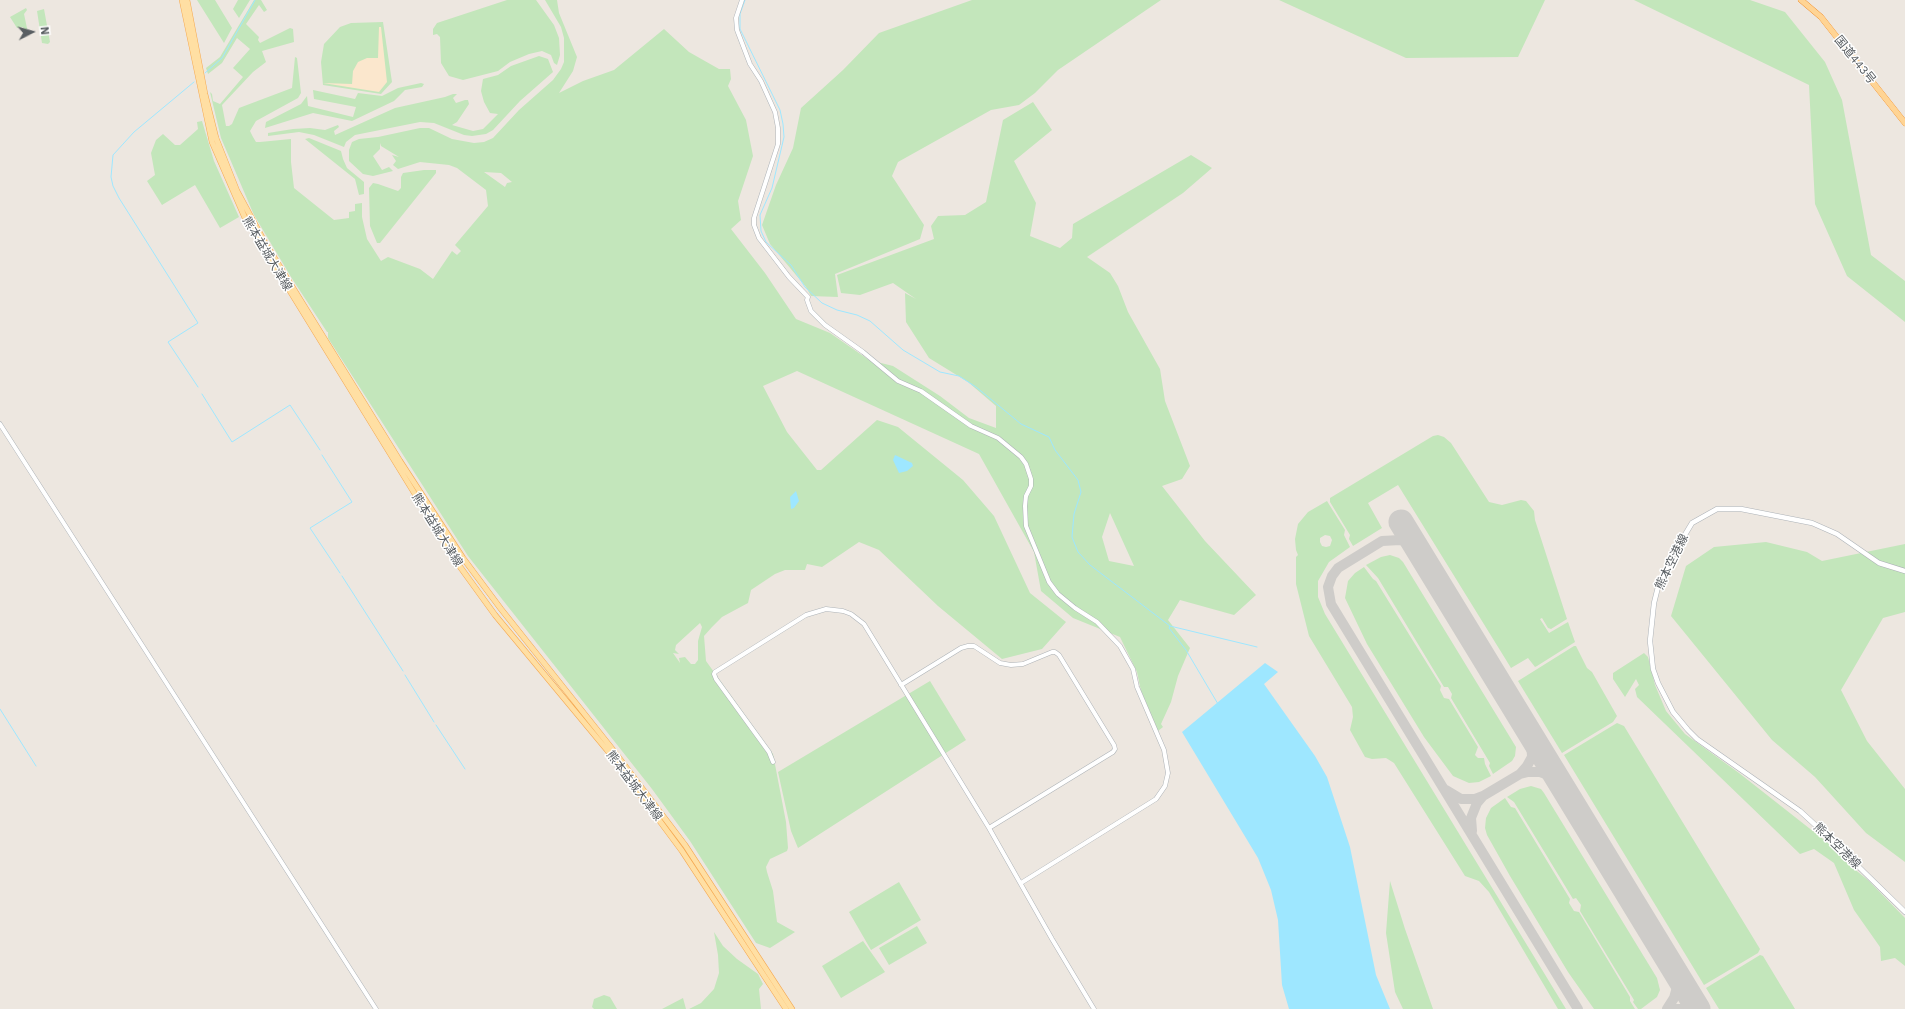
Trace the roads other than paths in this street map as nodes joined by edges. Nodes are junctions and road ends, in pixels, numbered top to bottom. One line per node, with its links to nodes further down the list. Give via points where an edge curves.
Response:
1 (182, 0): 14 (main road, 熊本益城大津線, via 212,142 245,218 458,564 495,615 607,750 682,850)
2 (187, 0): 15 (main road, 熊本益城大津線, via 216,138 237,191 264,241 463,558 685,845)
3 (742, 0): 11 (street, via 736,18 737,30 750,64 776,112 778,128 778,144 754,218 759,238 808,297 811,311 825,325 898,381 921,390 971,426 998,438 1021,457 1031,479 1026,496 1026,526 1049,582 1058,594 1097,622 1120,646 1133,670 1137,687 1164,750 1168,773 1165,786 1156,799)
4 (1801, 0): 5 (highway, 国道443号, via 1821,17)
5 (1905, 123)
6 (0, 424): 13 (street)
7 (1905, 571): 12 (main road, 熊本空港線, via 1880,563 1837,534 1812,523 1741,509 1717,509 1692,523 1672,558 1654,603 1650,642 1653,668 1658,683 1673,712 1688,730 1697,739 1800,811)
8 (901, 685): 9 (street, via 864,624 851,614 826,609 801,618 714,674); 10 (street); 10 (street, via 968,646 974,646 1000,663 1011,665 1023,664 1052,652 1059,655 1115,749)
9 (774, 762)
10 (989, 828): 11 (street)
11 (1022, 883): 16 (street)
12 (1905, 912)
13 (376, 1009)
14 (786, 1009)
15 (792, 1009)
16 (1094, 1009)

